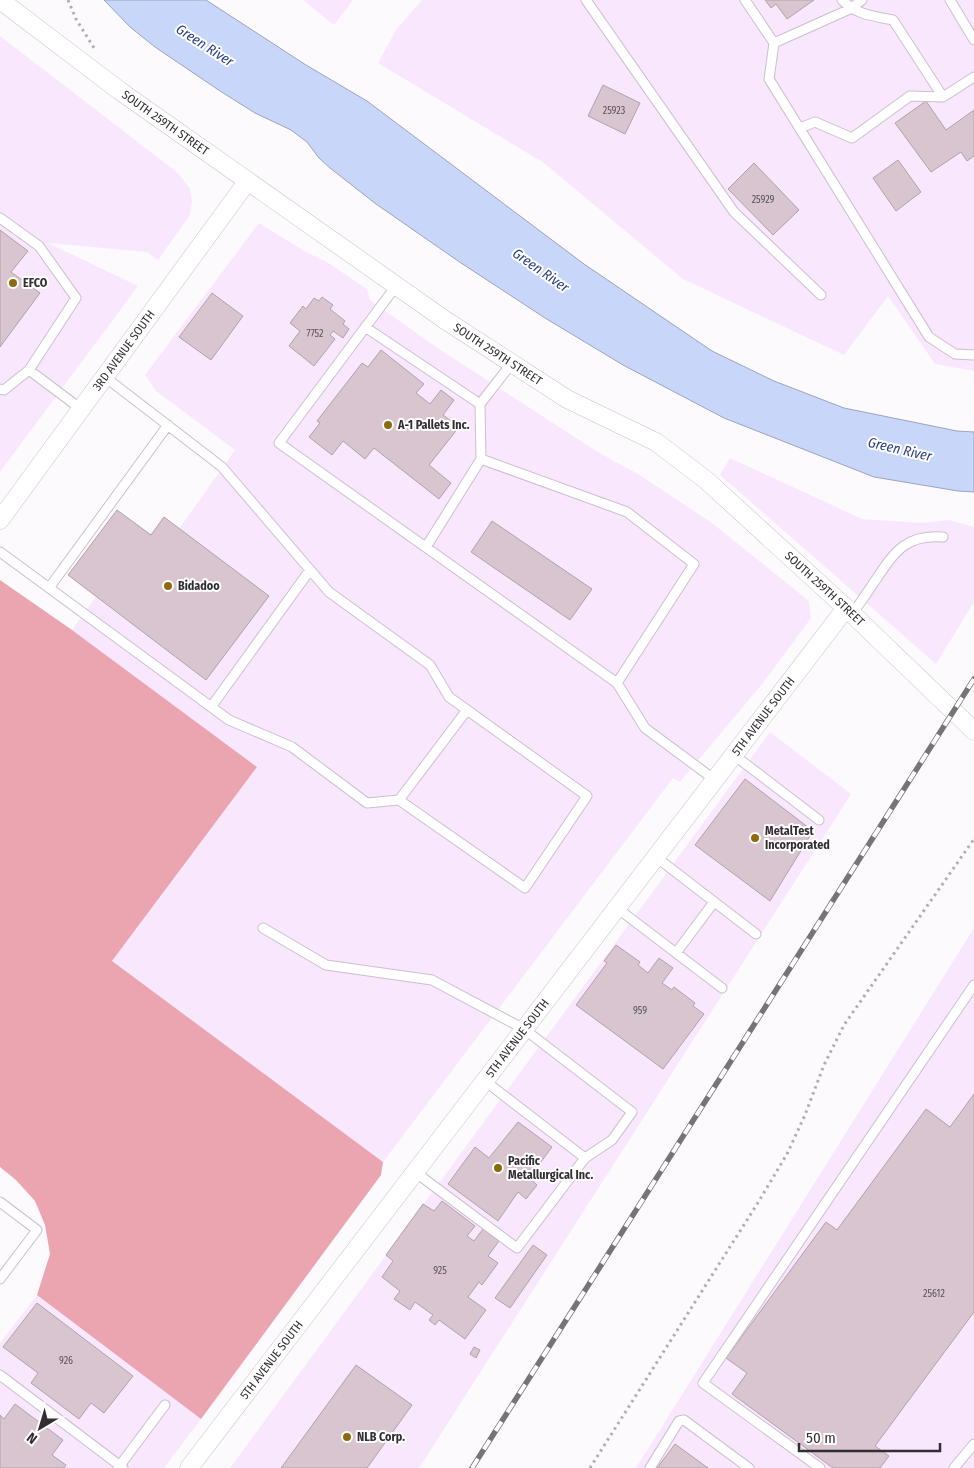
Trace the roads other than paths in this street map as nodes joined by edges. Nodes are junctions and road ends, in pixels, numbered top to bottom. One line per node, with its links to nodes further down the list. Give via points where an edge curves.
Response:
1 (0, 0): 13 (street, SOUTH 259TH STREET)
2 (586, 0): 16 (lane, via 734,212)
3 (745, 0): 9 (lane)
4 (842, 0): 7 (lane)
5 (862, 0): 7 (lane)
6 (950, 0): 8 (lane)
7 (850, 9): 9 (lane); 11 (lane, via 893,20)
8 (974, 40)
9 (774, 43): 12 (lane, via 769,79)
10 (974, 77): 11 (lane)
11 (943, 97): 12 (lane, via 910,96 852,138 815,122)
12 (800, 128): 18 (lane, via 929,337 955,354)
13 (247, 182): 15 (street, SOUTH 259TH STREET); 21 (street, 3RD AVENUE SOUTH)
14 (0, 218): 20 (lane, via 39,246 76,298)
15 (396, 286): 17 (lane); 19 (street, SOUTH 259TH STREET)
16 (821, 295)
17 (365, 327): 23 (lane); 29 (lane, via 279,443)
18 (974, 355)
19 (512, 363): 23 (lane); 33 (street, SOUTH 259TH STREET, via 567,399 656,442 706,480)
20 (29, 370): 22 (lane, via 4,390); 24 (lane)
21 (105, 377): 24 (street, 3RD AVENUE SOUTH); 25 (lane)
22 (0, 389)
23 (480, 404): 26 (lane)
24 (81, 409): 27 (street, 3RD AVENUE SOUTH)
25 (168, 425): 31 (lane, via 222,467); 32 (lane)
26 (481, 459): 29 (lane); 34 (lane, via 627,512 694,564)
27 (0, 520)
28 (943, 537): 33 (lane, via 910,541 894,553)
29 (426, 547): 34 (lane)
30 (0, 552): 32 (lane)
31 (310, 570): 35 (lane); 36 (lane, via 329,592 430,666 449,697)
32 (49, 588): 35 (lane)
33 (849, 611): 37 (street, SOUTH 259TH STREET); 38 (street, 5TH AVENUE SOUTH)
34 (617, 683): 39 (lane, via 645,728)
35 (211, 707): 40 (lane, via 229,720 292,747 367,803)
36 (467, 710): 40 (lane); 40 (lane, via 586,796 525,888)
37 (974, 731)
38 (734, 756): 39 (street, 5TH AVENUE SOUTH); 41 (lane)
39 (715, 780): 42 (street, 5TH AVENUE SOUTH)
40 (399, 800)
41 (819, 820)
42 (656, 857): 43 (lane); 44 (street, 5TH AVENUE SOUTH)
43 (714, 902): 46 (lane); 47 (lane)
44 (617, 908): 47 (lane); 50 (street, 5TH AVENUE SOUTH)
45 (263, 928): 50 (lane, via 326,965 432,980)
46 (756, 934)
47 (676, 953): 49 (lane)
48 (974, 985): 63 (lane, via 703,1383)
49 (722, 988)
50 (524, 1029): 51 (street, 5TH AVENUE SOUTH); 52 (lane, via 632,1112 612,1140)
51 (484, 1081): 52 (lane); 53 (street, 5TH AVENUE SOUTH)
52 (586, 1158): 53 (lane, via 518,1248)
53 (415, 1172): 60 (street, 5TH AVENUE SOUTH)
54 (0, 1202): 55 (lane, via 37,1230)
55 (0, 1279)
56 (0, 1375): 59 (lane)
57 (165, 1405): 59 (lane)
58 (974, 1444): 64 (lane)
59 (120, 1467)
60 (188, 1468)
61 (650, 1468): 62 (lane, via 679,1421 684,1420)
62 (749, 1468)
63 (820, 1468)
64 (954, 1468)

